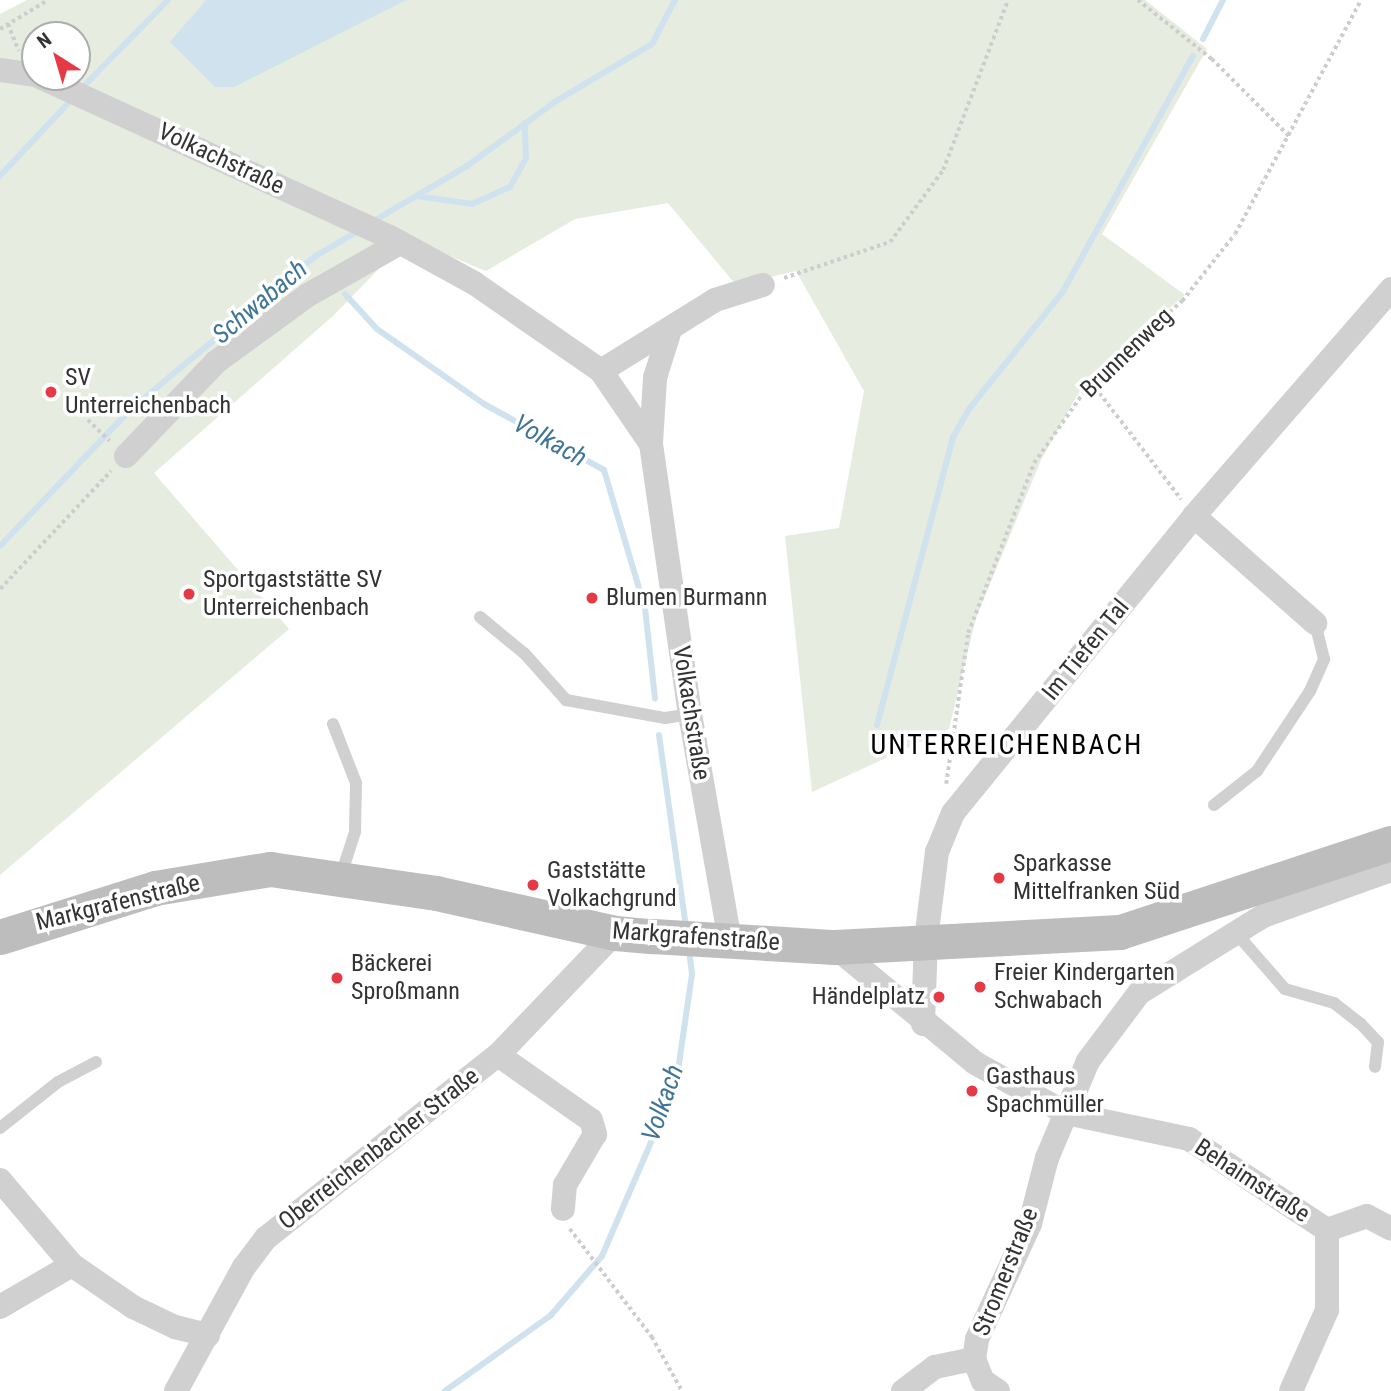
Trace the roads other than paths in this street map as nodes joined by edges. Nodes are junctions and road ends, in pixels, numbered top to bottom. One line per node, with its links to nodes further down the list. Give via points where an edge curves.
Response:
1 (0, 70): 2 (street)
2 (21, 73)
3 (74, 91): 4 (street, Volkachstraße)
4 (395, 240): 8 (street, Volkachstraße, via 474,283); 10 (street, via 308,295 216,362)
5 (763, 285): 7 (street, via 715,300)
6 (1391, 289): 11 (street, Im Tiefen Tal)
7 (670, 330): 8 (street); 9 (street, Volkachstraße, via 655,379)
8 (601, 371): 9 (street, Volkachstraße)
9 (651, 444): 14 (street, Volkachstraße)
10 (119, 450)
11 (1194, 516): 13 (street); 23 (street, Im Tiefen Tal, via 953,813 937,852)
12 (481, 617): 14 (lane, via 525,654 566,700 665,718)
13 (1315, 623): 16 (lane, via 1324,659 1310,691 1257,771)
14 (690, 714): 24 (street, Volkachstraße)
15 (333, 724): 19 (lane, via 356,783 355,832)
16 (1214, 805)
17 (1391, 843): 23 (main road, Markgrafenstraße, via 1121,932)
18 (1391, 870): 21 (street, Stromerstraße, via 1263,916)
19 (339, 879): 20 (main road, Markgrafenstraße, via 436,893); 22 (main road, Markgrafenstraße, via 270,869 155,888)
20 (615, 933): 24 (main road, Markgrafenstraße); 27 (street, Oberreichenbacher Straße)
21 (1236, 933): 29 (lane, via 1285,989 1334,1003 1361,1024 1378,1042); 30 (street, Stromerstraße, via 1139,993 1088,1061)
22 (0, 937)
23 (926, 939): 25 (main road, Markgrafenstraße); 26 (street)
24 (723, 940): 25 (main road, Markgrafenstraße)
25 (835, 947): 26 (street)
26 (923, 1024): 30 (street, via 975,1063)
27 (498, 1055): 33 (street, via 591,1120 595,1133 565,1185); 38 (street, Oberreichenbacher Straße, via 266,1238 244,1267)
28 (96, 1062): 31 (lane, via 58,1082)
29 (1375, 1067)
30 (1066, 1113): 35 (street, Behaimstraße, via 1189,1139); 39 (street, Stromerstraße, via 1047,1158 1030,1224 977,1339)
31 (0, 1128)
32 (0, 1181): 36 (street)
33 (563, 1209)
34 (1391, 1229): 35 (street, Behaimstraße, via 1367,1216)
35 (1327, 1230): 43 (street, via 1327,1310)
36 (72, 1265): 37 (street); 38 (street, via 133,1307 174,1327)
37 (0, 1307)
38 (208, 1335): 40 (street, Oberreichenbacher Straße)
39 (974, 1359): 41 (street, Stromerstraße, via 935,1367); 42 (street, via 983,1381)
40 (176, 1391)
41 (903, 1391)
42 (998, 1391)
43 (1291, 1391)

